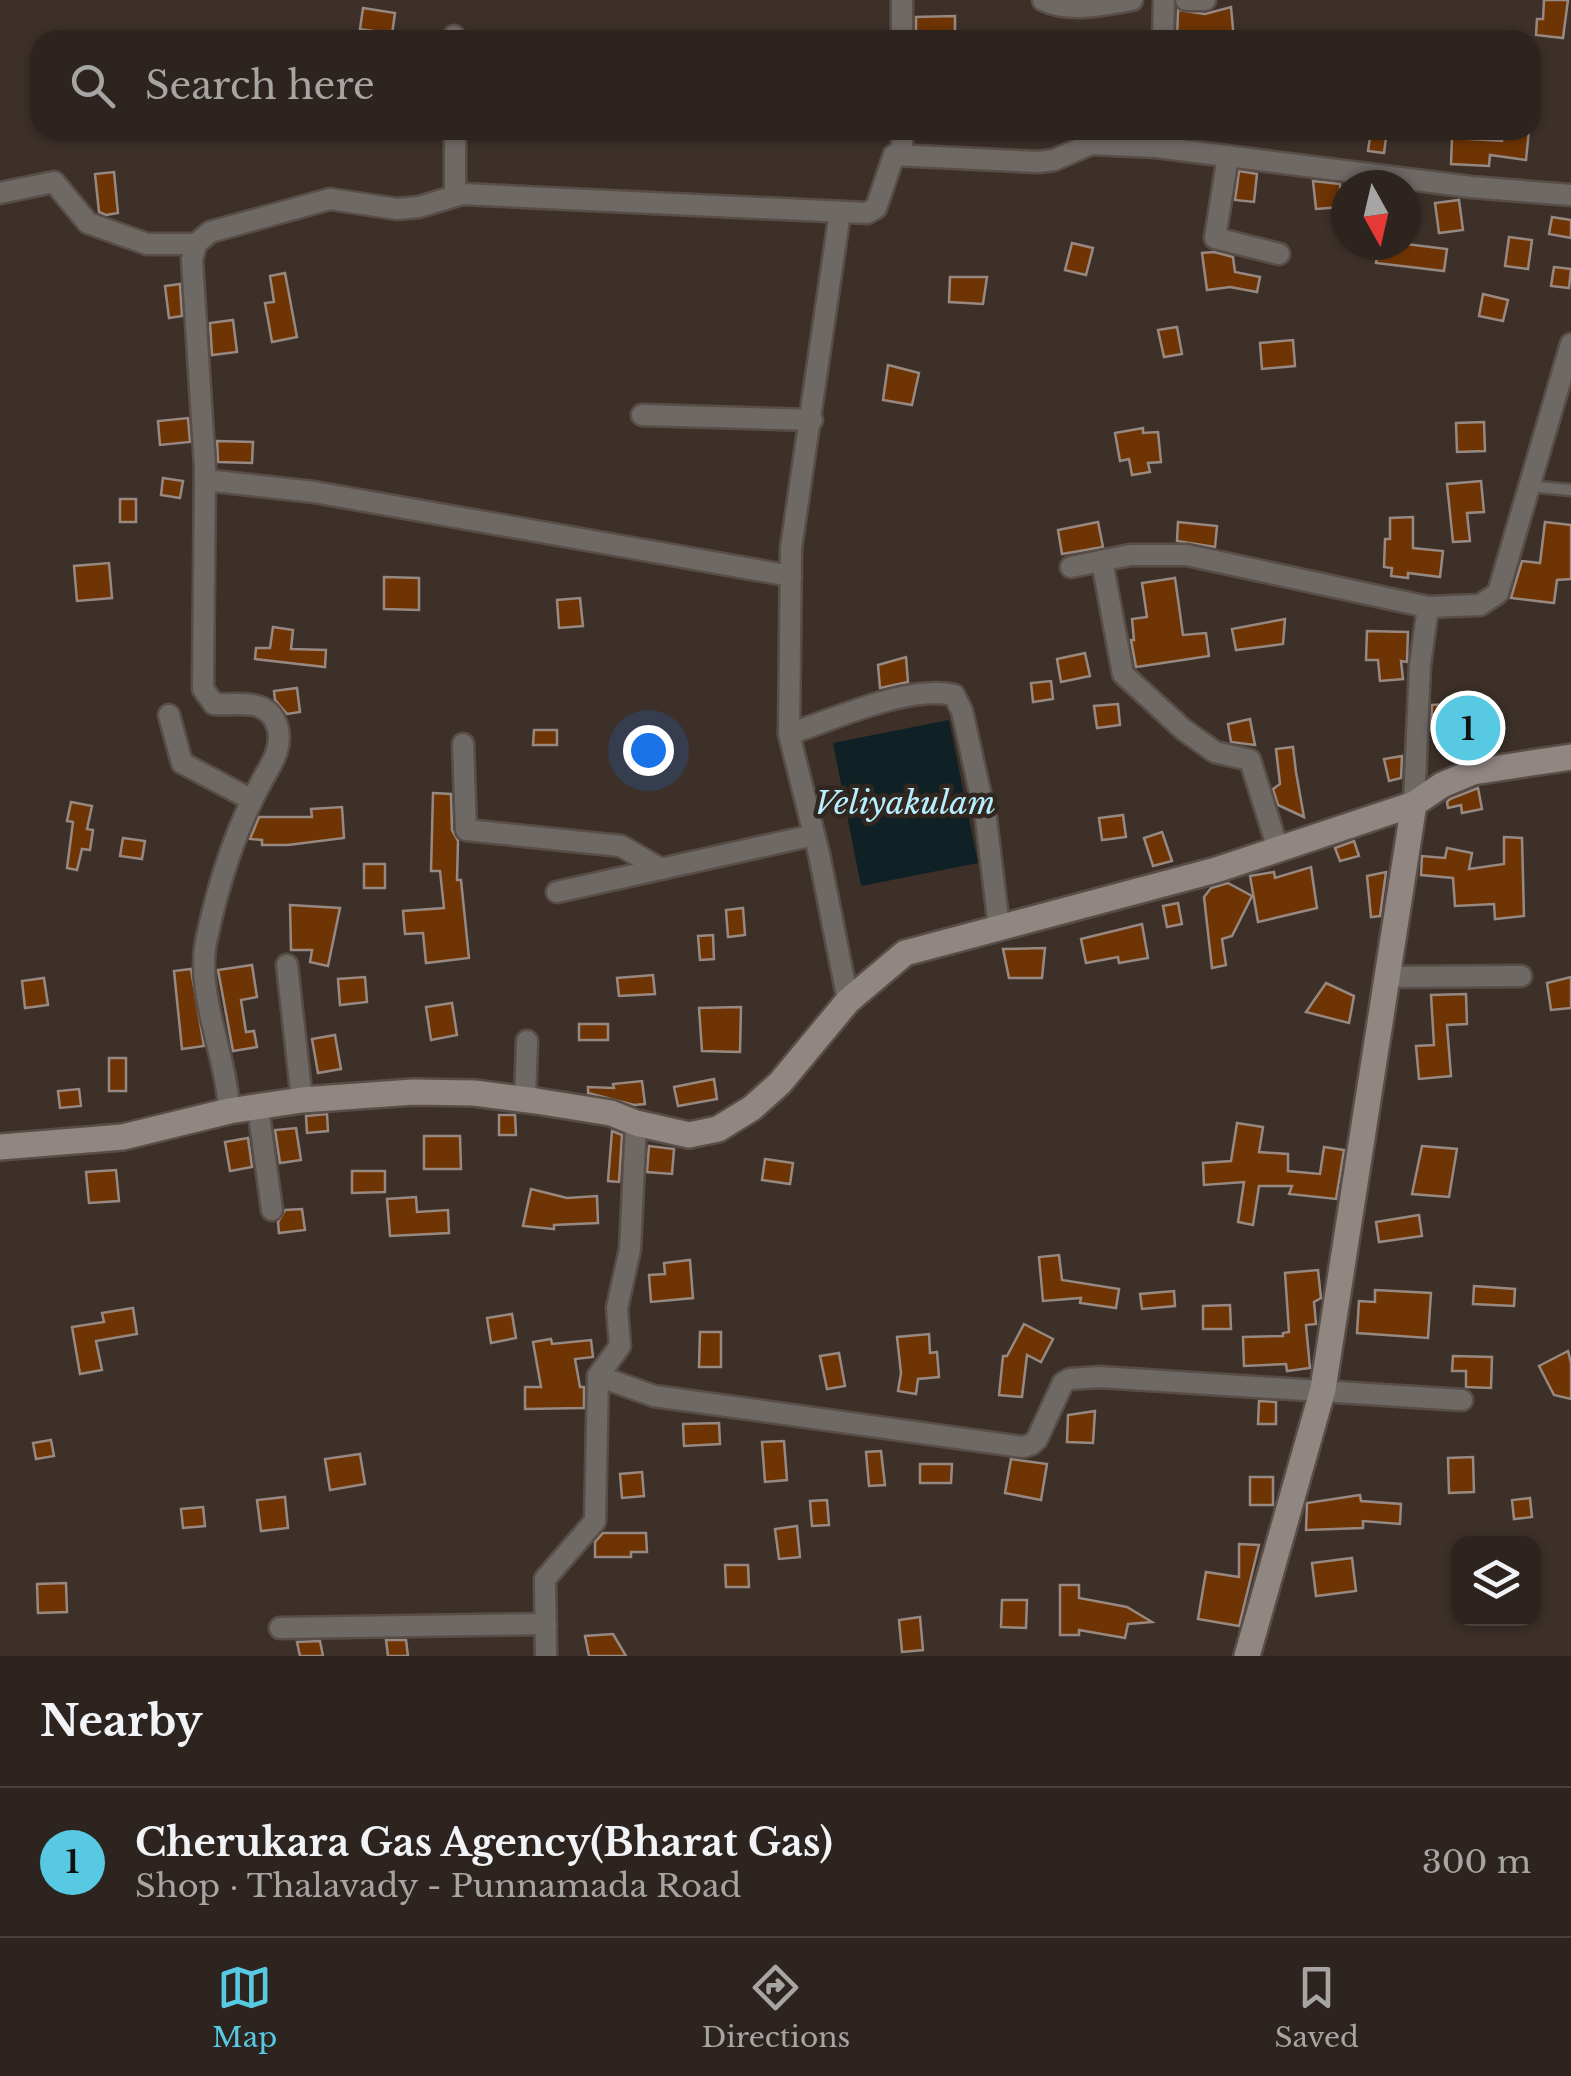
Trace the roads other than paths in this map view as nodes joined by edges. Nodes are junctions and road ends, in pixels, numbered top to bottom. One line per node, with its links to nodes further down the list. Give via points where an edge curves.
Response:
1 (902, 0): 7 (street)
2 (1043, 0): 3 (street, via 1094,6)
3 (1132, 0)
4 (1164, 0): 8 (street)
5 (1186, 0): 6 (street)
6 (1205, 0)
7 (902, 30)
8 (1163, 30)
9 (455, 140): 15 (street)
10 (902, 140): 12 (street)
11 (1170, 140): 12 (street, via 1090,144 1054,160 1022,163); 13 (street)
12 (902, 154): 17 (street, via 890,160 876,208)
13 (1228, 156): 16 (street); 19 (street, via 1216,238)
14 (0, 192): 18 (street, via 54,182 88,223 147,244)
15 (456, 194): 17 (street); 18 (street, via 397,209 330,199 235,223)
16 (1571, 195)
17 (840, 212): 22 (street)
18 (196, 244): 23 (street)
19 (1279, 254)
20 (1571, 344): 24 (street)
21 (642, 415): 22 (street)
22 (812, 420): 28 (street)
23 (205, 480): 28 (street, via 314,492); 34 (street, via 203,689 214,704 255,704 272,716 278,731 275,758)
24 (1527, 486): 25 (lane); 29 (street, via 1498,592 1480,605)
25 (1571, 490)
26 (1102, 560): 27 (street); 29 (street, via 1187,555); 37 (street, via 1122,674 1215,752 1250,760)
27 (1071, 567)
28 (791, 576): 31 (street)
29 (1428, 607): 35 (street)
30 (168, 716): 34 (street, via 182,763)
31 (789, 734): 36 (street); 40 (street, via 885,702 938,691 954,695 986,819)
32 (463, 744): 38 (street, via 466,830 621,846)
33 (1571, 757): 35 (main road, via 1473,772)
34 (252, 800): 49 (street, via 237,828 205,943 204,977)
35 (1414, 804): 37 (main road); 43 (main road)
36 (814, 835): 38 (street); 44 (street)
37 (1278, 850): 40 (main road)
38 (661, 869): 39 (street)
39 (557, 892)
40 (999, 927): 44 (main road, via 906,953)
41 (287, 965): 46 (street)
42 (1521, 976): 43 (street)
43 (1387, 977): 54 (main road)
44 (848, 1001): 50 (main road, via 780,1083 736,1119 689,1135)
45 (528, 1041): 47 (street)
46 (302, 1100): 47 (main road, via 436,1092); 48 (main road)
47 (525, 1100): 50 (main road)
48 (258, 1107): 49 (main road); 52 (street)
49 (229, 1111): 51 (main road, via 123,1138)
50 (636, 1123): 53 (street, via 630,1248 617,1308 620,1346)
51 (0, 1147)
52 (272, 1210)
53 (598, 1376): 54 (street, via 654,1396 1023,1447 1037,1438 1062,1383 1070,1379); 56 (street, via 595,1521 545,1579)
54 (1323, 1390): 55 (street); 59 (main road)
55 (1462, 1400)
56 (546, 1624): 57 (street); 58 (street)
57 (280, 1628)
58 (546, 1656)
59 (1247, 1656)

